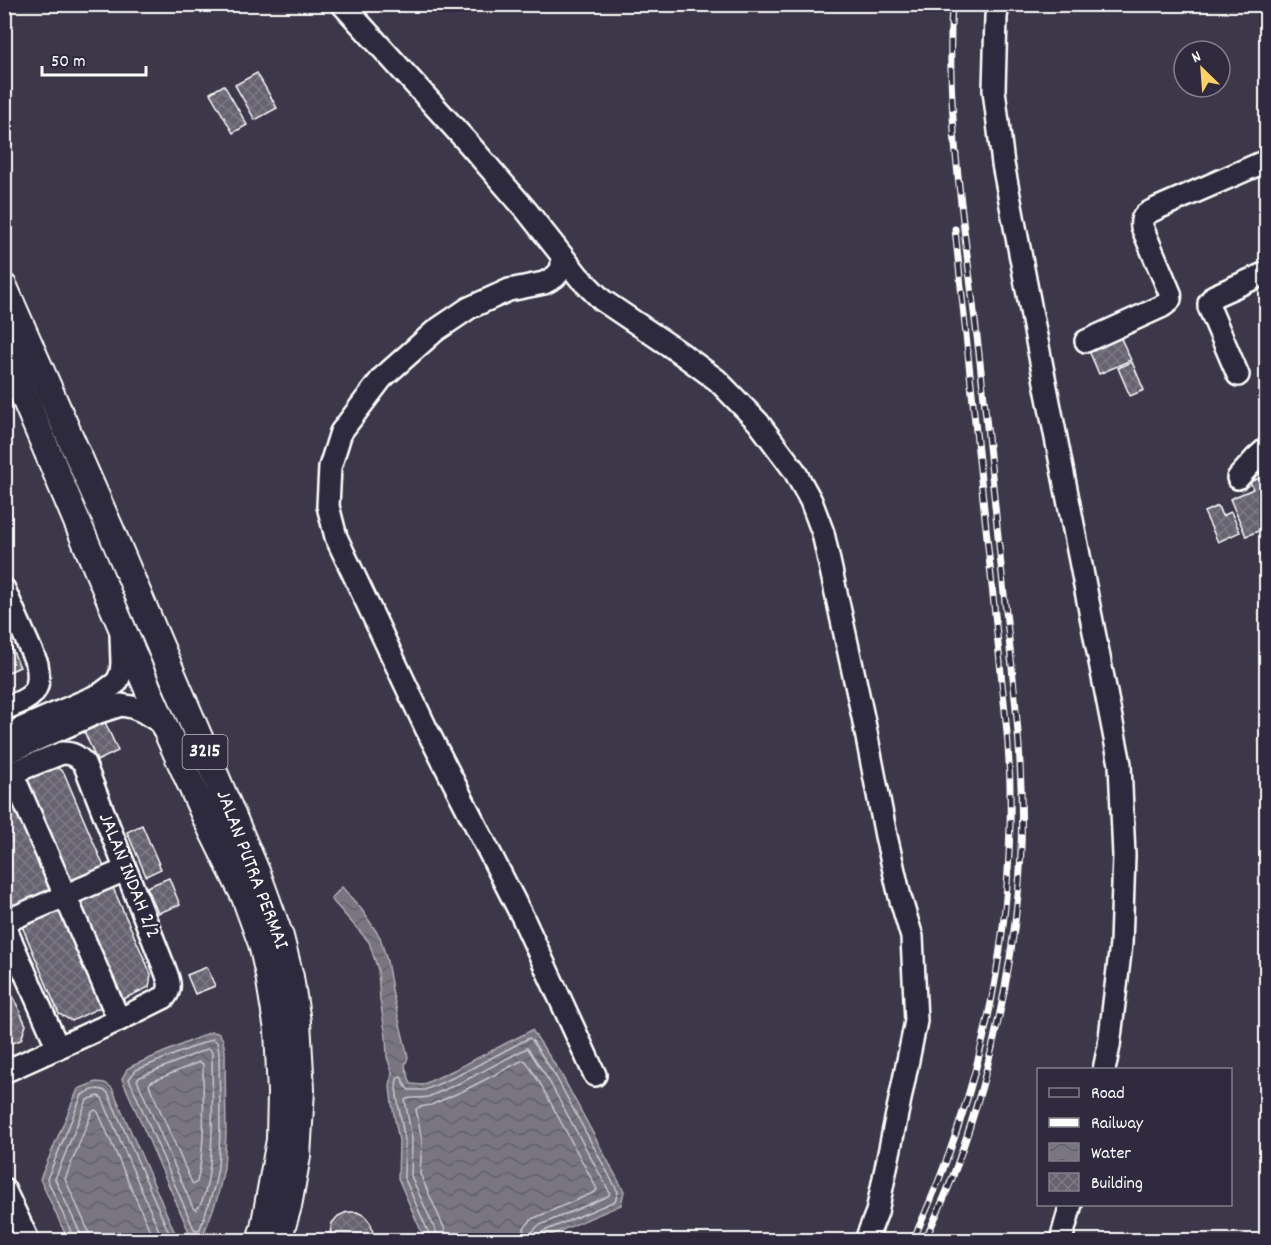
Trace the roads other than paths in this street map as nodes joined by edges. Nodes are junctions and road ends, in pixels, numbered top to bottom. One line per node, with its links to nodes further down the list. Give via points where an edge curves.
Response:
1 (342, 4): 4 (street, via 468,142)
2 (998, 4): 23 (street, via 994,90 1003,164 1120,764 1124,856 1121,944)
3 (1266, 161): 7 (street, via 1144,216 1142,227 1170,301)
4 (562, 256): 25 (street, via 562,270 555,277 509,290 469,308 435,331 382,378 341,432 330,467 328,506 336,537 426,728 523,918); 31 (street, via 602,300 717,380 758,422 795,470 823,533 886,836 912,937 916,1021 877,1212)
5 (1266, 273): 9 (street, via 1214,296 1209,303)
6 (4, 287): 30 (main road, JALAN PUTRA PERMAI / 3215, via 258,876 280,937 297,1022 301,1090 297,1156)
7 (1086, 341)
8 (4, 349): 13 (main road, JALAN PUTRA PERMAI / 3215)
9 (1238, 375)
10 (1266, 449): 11 (street)
11 (1238, 478)
12 (4, 588): 14 (street, via 40,677 33,694)
13 (120, 622): 15 (main road, JALAN PUTRA PERMAI / 3215); 16 (street, via 122,663 117,682 101,694)
14 (4, 709)
15 (165, 725): 17 (street, via 142,711 121,705 99,712); 29 (main road, JALAN PUTRA PERMAI / 3215, via 245,897 269,975 278,1030 280,1140)
16 (4, 736)
17 (7, 768): 18 (street, JALAN INDAH 2/2, via 62,753 78,756); 19 (street)
18 (126, 870): 19 (street); 21 (street, JALAN INDAH 2/2, via 168,977 169,991 165,997)
19 (65, 895): 20 (street); 21 (street)
20 (4, 923): 22 (street)
21 (119, 1020): 22 (street)
22 (58, 1048): 24 (street)
23 (1104, 1068)
24 (4, 1072)
25 (595, 1075)
26 (4, 1189): 28 (street)
27 (1070, 1206): 32 (street)
28 (28, 1240)
29 (260, 1240)
30 (278, 1240)
31 (866, 1240)
32 (1061, 1240)

